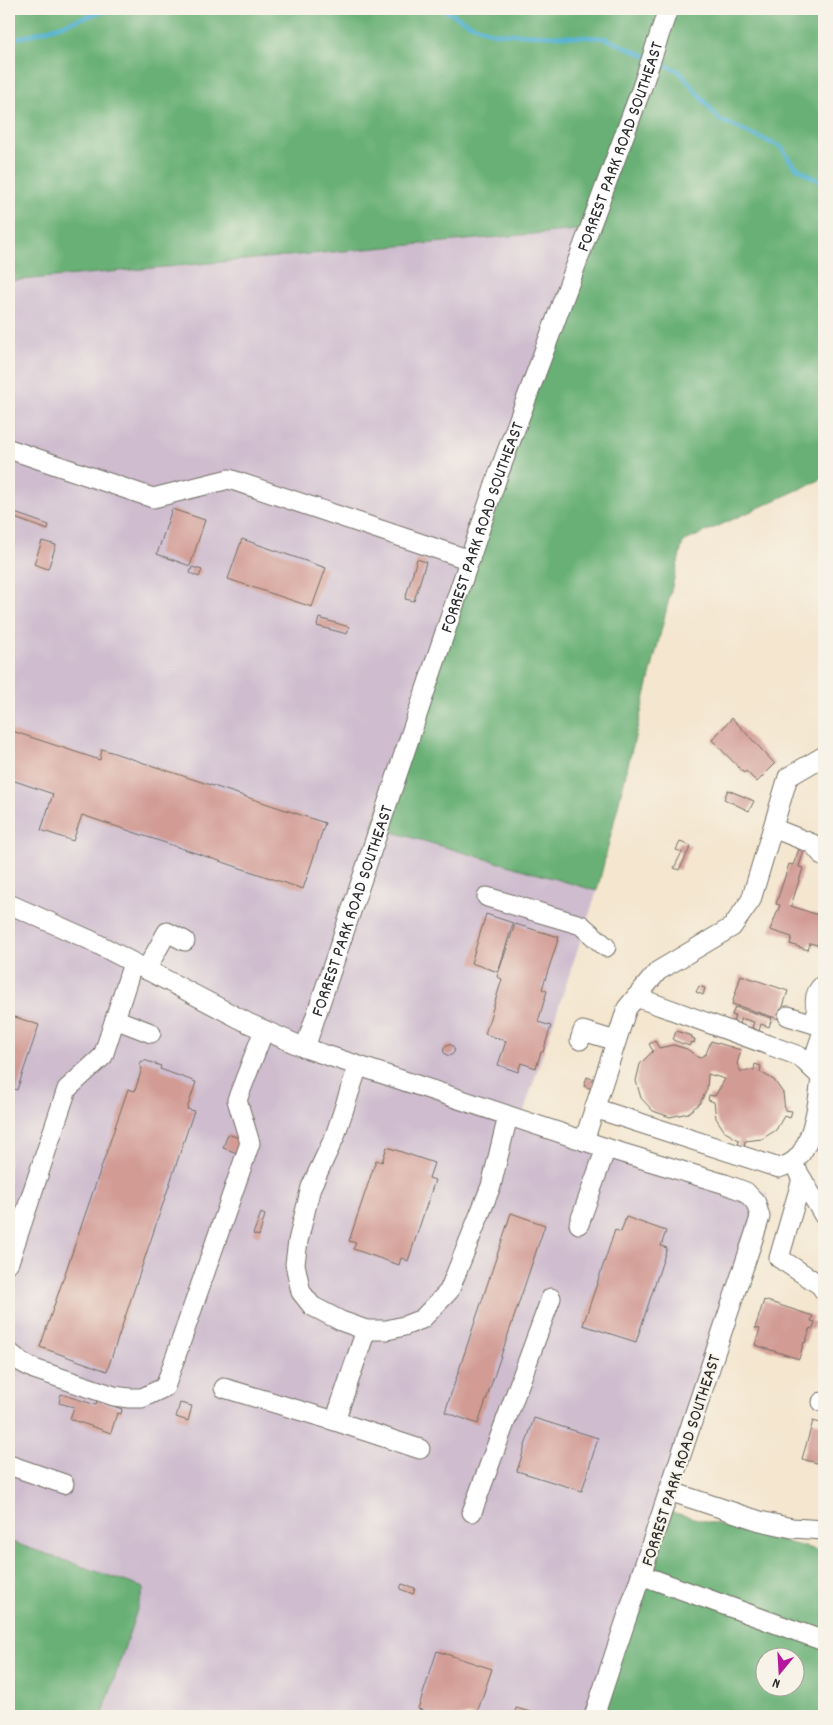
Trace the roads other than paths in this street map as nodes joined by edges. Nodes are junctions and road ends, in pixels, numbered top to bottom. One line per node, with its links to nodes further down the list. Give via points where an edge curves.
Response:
1 (668, 9): 3 (street, FORREST PARK ROAD SOUTHEAST)
2 (9, 449): 3 (street, via 152,498 229,478)
3 (470, 560): 21 (street, FORREST PARK ROAD SOUTHEAST)
4 (824, 756): 5 (street, via 788,777)
5 (773, 828): 6 (street, via 813,844); 13 (street, via 752,900 732,927 658,971)
6 (824, 857)
7 (487, 896): 10 (street, via 581,925)
8 (9, 904): 11 (street)
9 (185, 941): 11 (street, via 166,932)
10 (606, 947)
11 (140, 966): 15 (street); 18 (street)
12 (824, 984): 16 (street, via 814,1002)
13 (636, 997): 20 (street, via 627,1008); 23 (street, via 799,1056)
14 (788, 1016): 16 (street)
15 (116, 1019): 19 (street); 32 (street, via 103,1056 67,1089)
16 (824, 1027): 23 (street)
17 (583, 1029): 20 (street)
18 (264, 1030): 21 (street); 36 (street, via 237,1100 250,1143 165,1387 142,1398 114,1396 34,1369)
19 (151, 1033)
20 (616, 1041): 24 (street)
21 (305, 1048): 22 (street)
22 (358, 1066): 25 (street); 35 (street, via 335,1136 311,1187 295,1264 301,1292 312,1306)
23 (811, 1067): 28 (street, via 821,1077 819,1098 806,1144)
24 (594, 1108): 26 (street); 28 (street, via 779,1168)
25 (508, 1116): 26 (street); 35 (street, via 491,1186 449,1290 422,1319 387,1330)
26 (584, 1141): 27 (street)
27 (606, 1148): 31 (street); 42 (street, FORREST PARK ROAD SOUTHEAST, via 746,1192 756,1203 760,1217)
28 (792, 1162): 29 (street)
29 (802, 1179): 30 (street); 33 (street, via 779,1258)
30 (824, 1216)
31 (578, 1224)
32 (9, 1262)
33 (824, 1291)
34 (551, 1298): 43 (street)
35 (366, 1330): 38 (street)
36 (9, 1352)
37 (224, 1388): 38 (street)
38 (335, 1421): 39 (street)
39 (420, 1449)
40 (9, 1465): 41 (street)
41 (64, 1484)
42 (669, 1491): 44 (street, via 760,1521); 45 (street, FORREST PARK ROAD SOUTHEAST)
43 (472, 1512)
44 (824, 1530)
45 (641, 1575): 46 (street); 47 (street, FORREST PARK ROAD SOUTHEAST)
46 (824, 1641)
47 (594, 1716)

